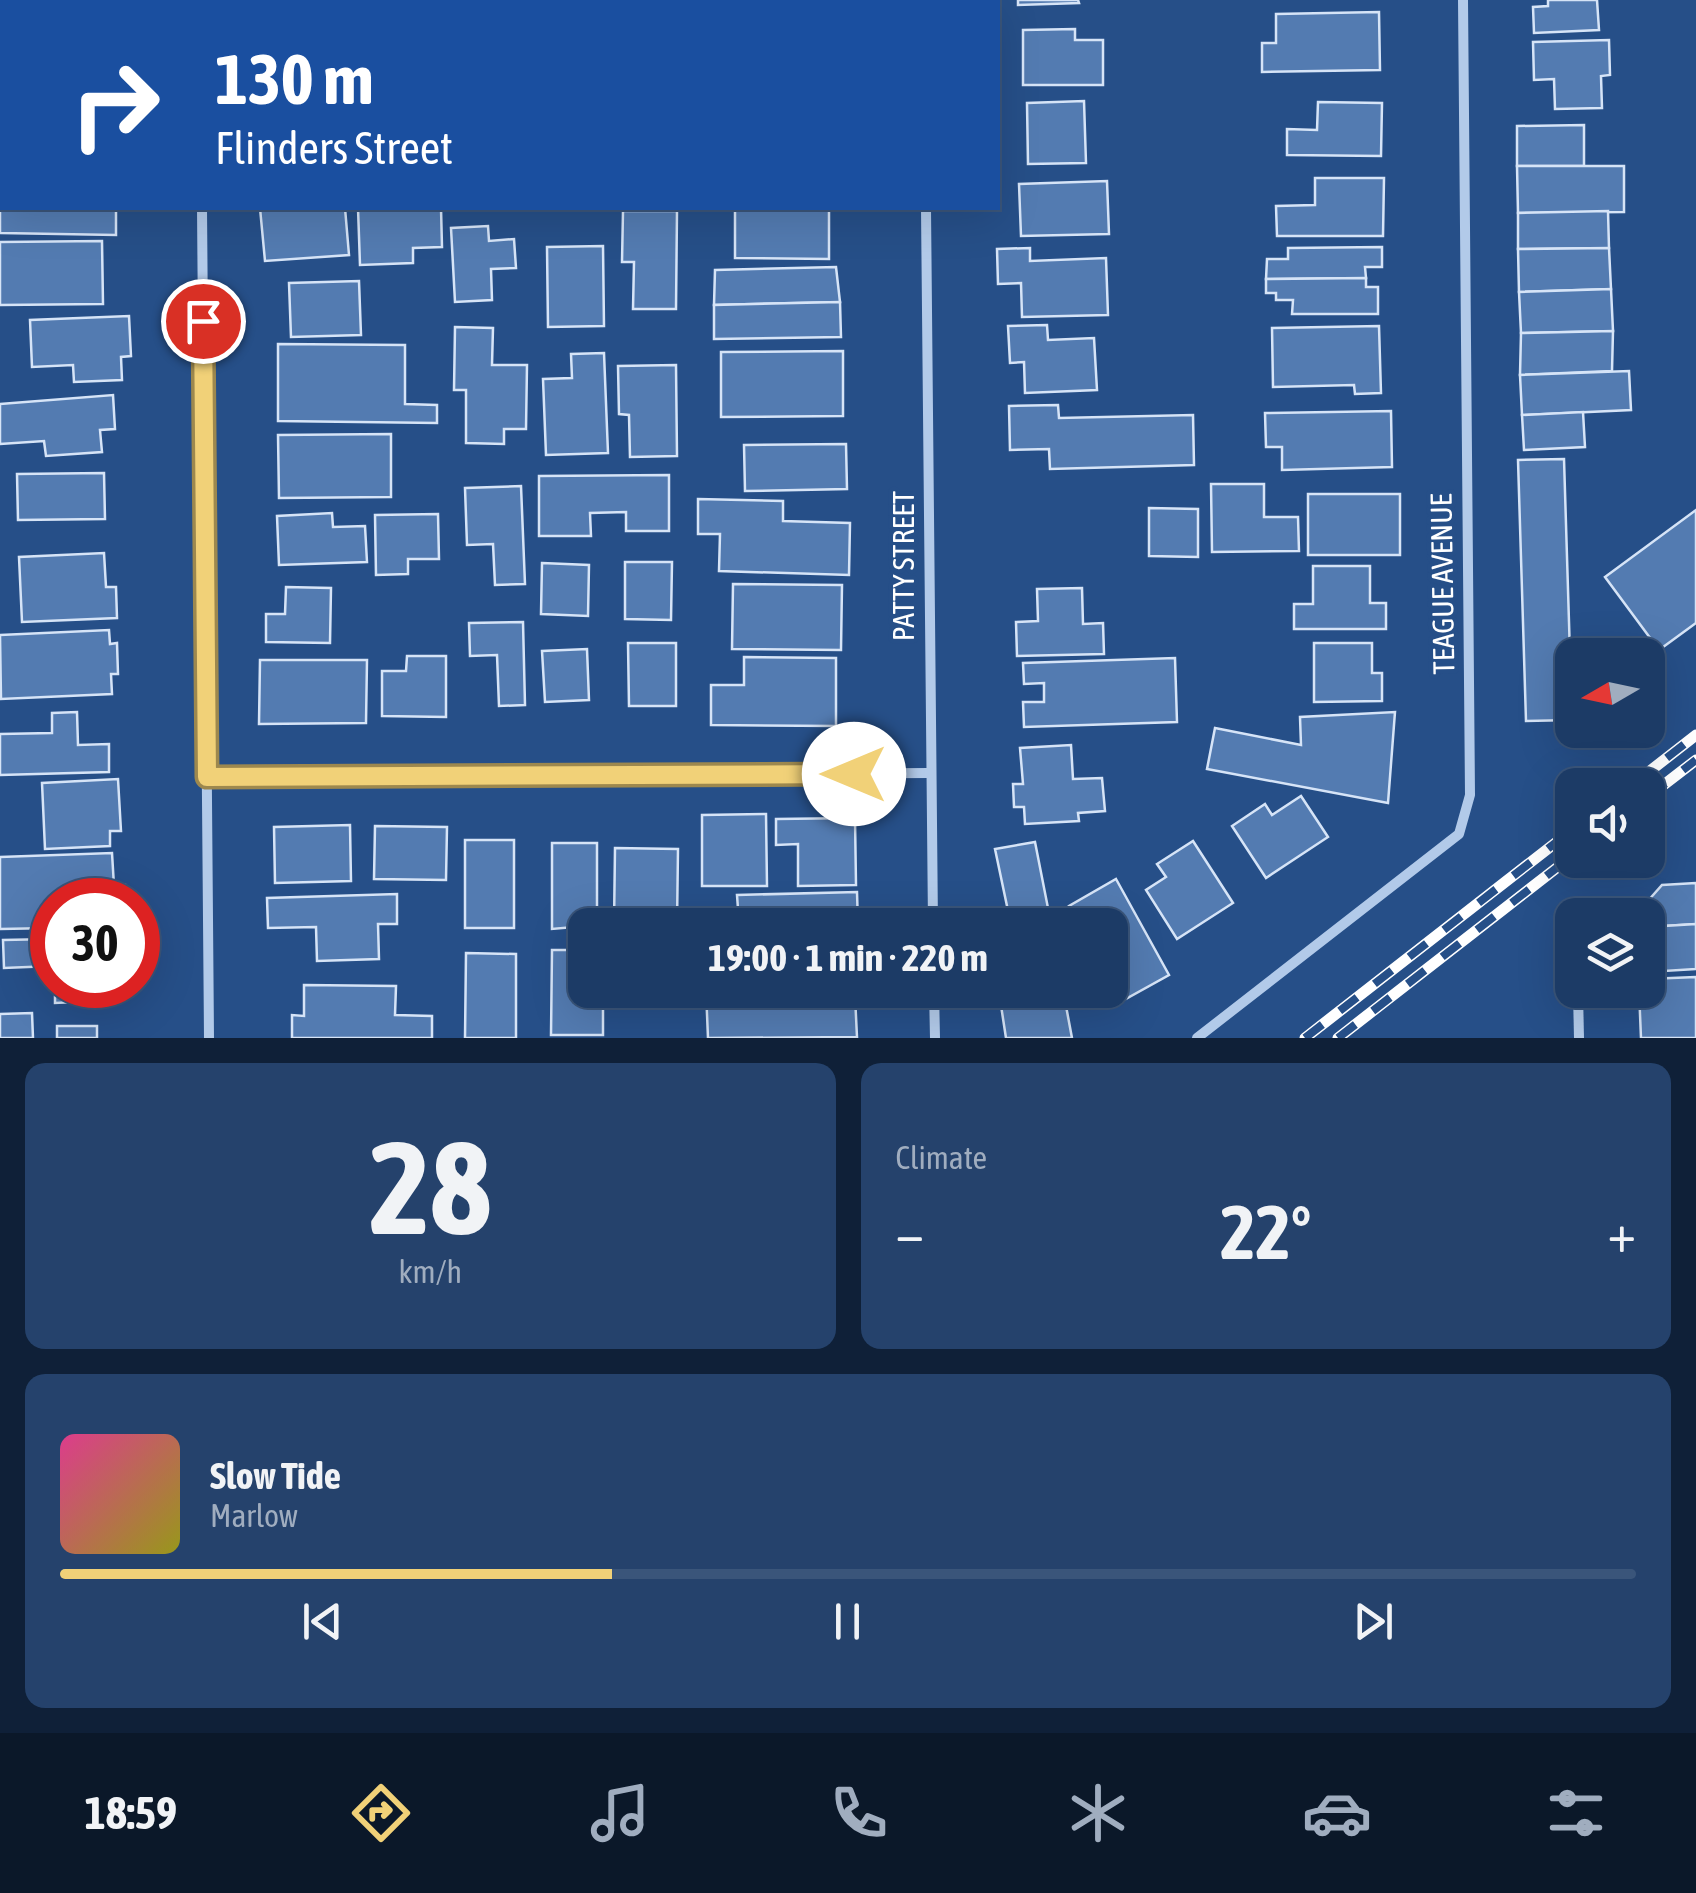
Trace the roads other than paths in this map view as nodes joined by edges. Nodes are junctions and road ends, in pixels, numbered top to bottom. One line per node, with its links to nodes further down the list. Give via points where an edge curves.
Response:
1 (1462, 0): 11 (street, TEAGUE AVENUE, via 1470,795 1459,834)
2 (202, 210): 5 (street)
3 (926, 210): 4 (street, PATTY STREET)
4 (930, 773): 5 (street); 6 (street, PATTY STREET)
5 (207, 777): 9 (street)
6 (933, 908)
7 (934, 1008): 10 (street)
8 (1578, 1008): 12 (street)
9 (209, 1038)
10 (935, 1038)
11 (1197, 1038)
12 (1579, 1038)

